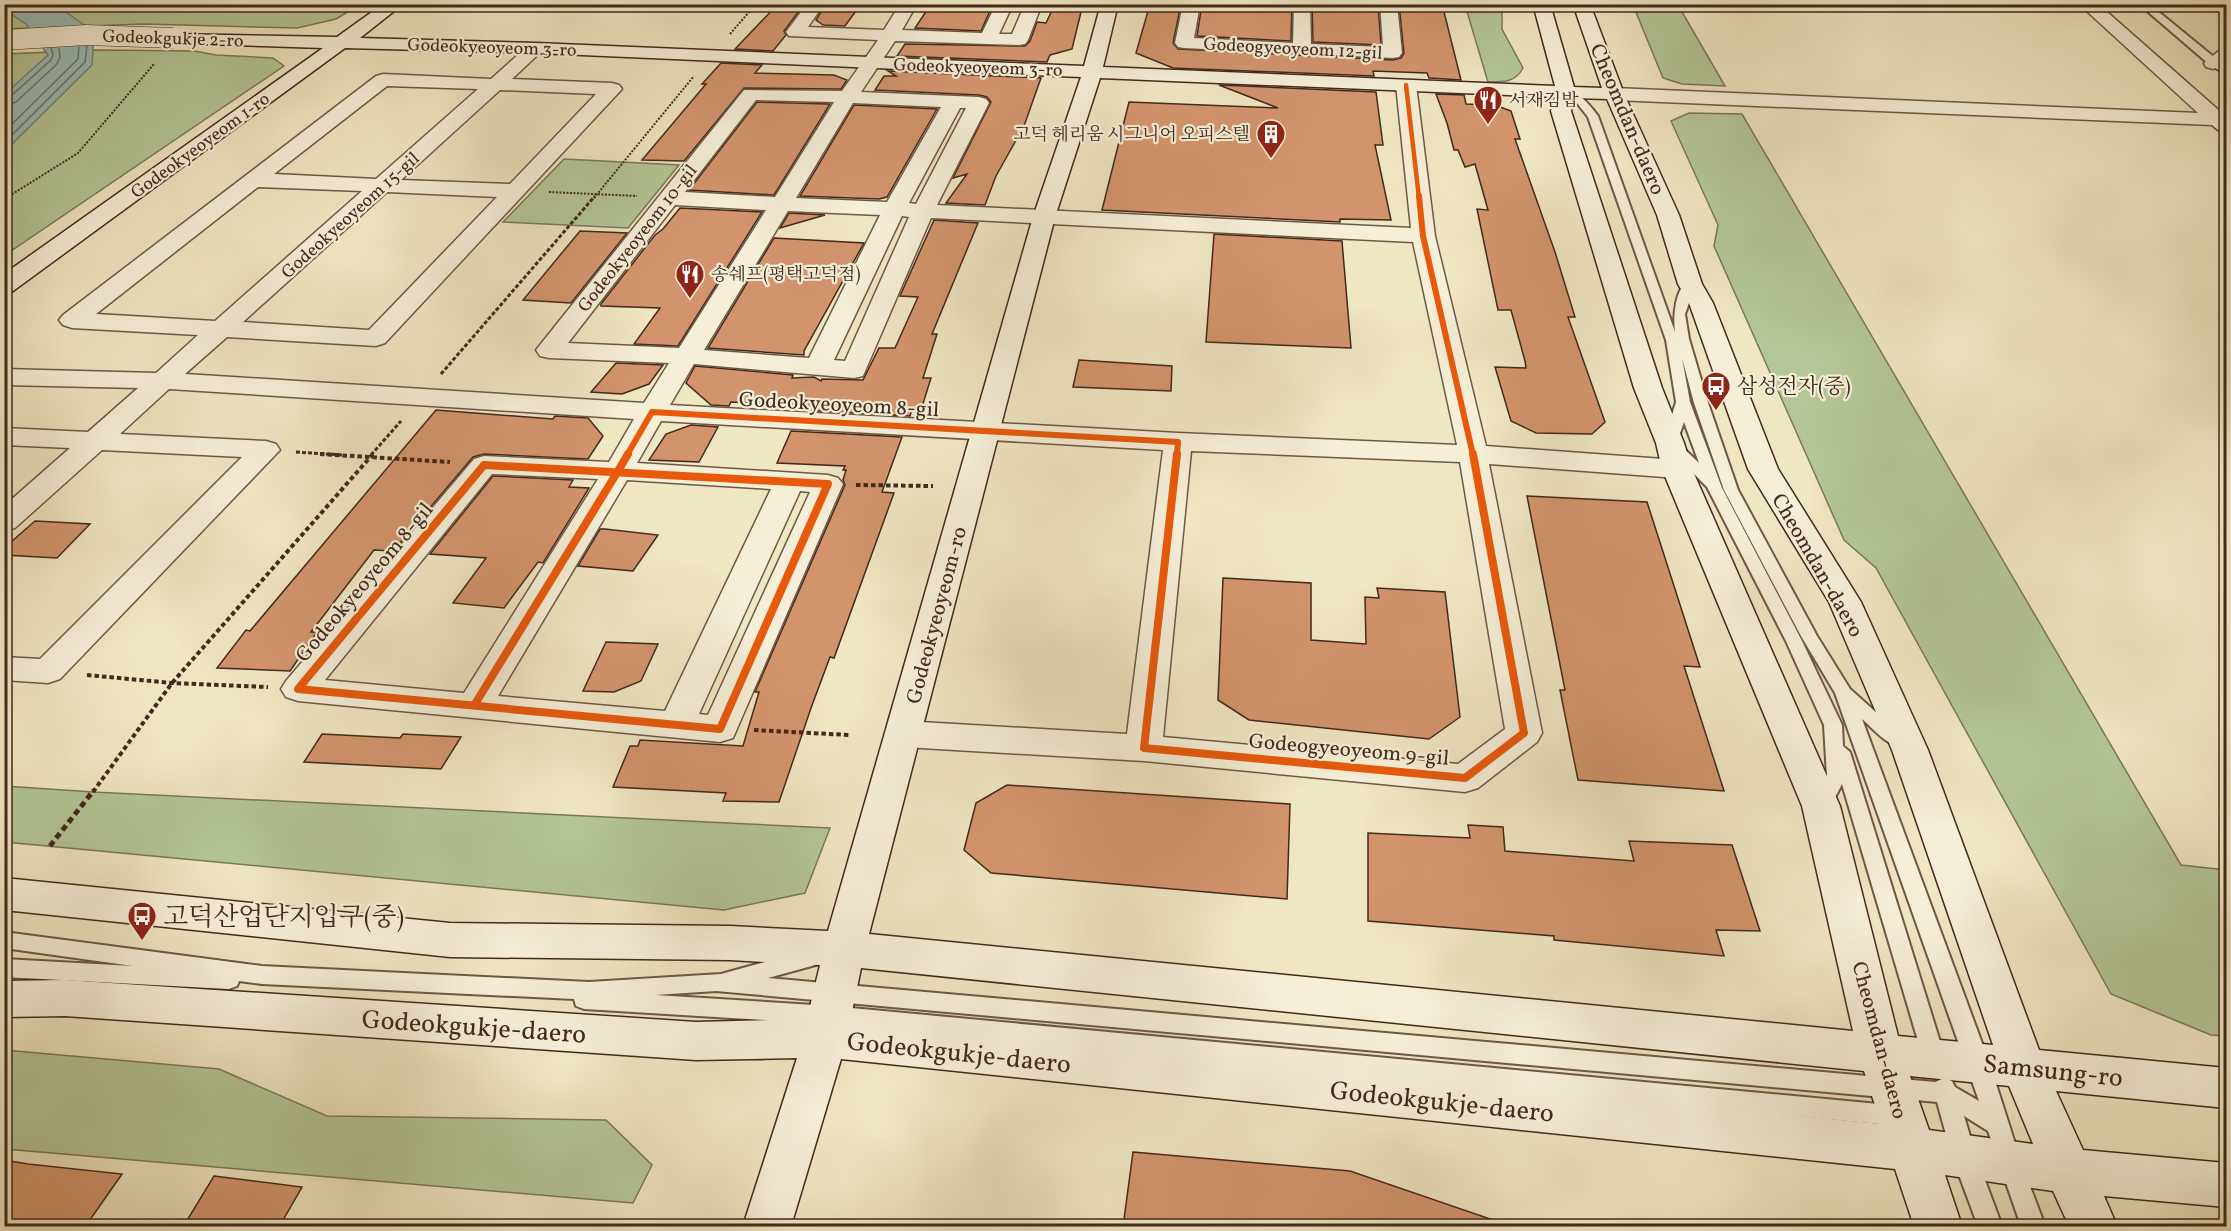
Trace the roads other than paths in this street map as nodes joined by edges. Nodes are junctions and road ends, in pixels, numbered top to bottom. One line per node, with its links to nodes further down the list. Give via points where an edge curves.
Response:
1 (395, 4): 18 (street, Godeokyeoyeom 1-ro)
2 (816, 4): 15 (street, via 795,32)
3 (909, 4): 15 (street)
4 (1005, 4): 16 (street)
5 (1034, 4): 16 (street, via 1019,40)
6 (1110, 4): 23 (street, Godeokyeoyeom-ro)
7 (1192, 4): 20 (street, Godeogyeoyeom 12-gil, via 1184,43)
8 (1302, 4): 20 (street)
9 (1388, 4): 20 (street, Godeogyeoyeom 12-gil, via 1393,53)
10 (1541, 4): 27 (street, Cheomdan-daero)
11 (1581, 4): 28 (street, Cheomdan-daero)
12 (2087, 4): 31 (street)
13 (2143, 4): 22 (lane)
14 (1279, 26): 20 (street)
15 (890, 36): 16 (street); 21 (street)
16 (988, 39)
17 (4, 40): 18 (street, Godeokgukje 2-ro, bridge, via 86,36)
18 (342, 42): 19 (street, Godeokyeoyeom 3-ro); 42 (street, Godeokyeoyeom 1-ro)
19 (536, 48): 21 (street, Godeokyeoyeom 3-ro); 25 (street, Godeokyeoyeom 15-gil)
20 (1290, 48): 24 (street)
21 (873, 63): 23 (street, Godeokyeoyeom 3-ro); 29 (street)
22 (2222, 63)
23 (1092, 72): 24 (street, Godeokyeoyeom 3-ro); 39 (street, Godeokyeoyeom-ro)
24 (1290, 80): 26 (street, Godeokyeoyeom 3-ro)
25 (497, 83): 32 (street, via 383,80); 33 (street, Godeokyeoyeom 15-gil); 34 (street, via 612,89)
26 (1406, 85): 27 (street, Godeokyeoyeom 3-ro); 40 (street, Godeogyeoyeom 9-gil)
27 (1566, 92): 28 (street, Godeokyeoyeom 3-ro); 48 (lane, via 1593,116 1672,340); 55 (street, Cheomdan-daero, via 1561,111 1648,388)
28 (1614, 94): 31 (street, Godeokyeoyeom 3-ro); 41 (street, Cheomdan-daero, via 1668,215)
29 (847, 97): 30 (street, Godeokyeoyeom 10-gil); 35 (street, Godeokyeoyeom 10-gil, via 751,94); 36 (street)
30 (954, 102): 37 (street); 38 (street, Godeokyeoyeom 10-gil, via 980,103)
31 (2224, 122)
32 (252, 180): 33 (street); 43 (street, via 72,320)
33 (384, 186): 34 (street); 43 (street, Godeokyeoyeom 15-gil)
34 (513, 191): 43 (street, via 376,338)
35 (668, 198): 36 (street); 44 (street, Godeokyeoyeom 10-gil, via 549,350)
36 (782, 204): 37 (street); 44 (street)
37 (894, 210): 38 (street); 45 (street)
38 (923, 211): 39 (street); 45 (street, Godeokyeoyeom 10-gil, via 854,370)
39 (1044, 217): 40 (street); 50 (street, Godeokyeoyeom-ro)
40 (1423, 236): 54 (street, Godeogyeoyeom 9-gil)
41 (1690, 284): 61 (lane, via 1679,314 1683,339 1731,490); 67 (street, Cheomdan-daero, via 1701,303 1763,470 1845,602)
42 (4, 286)
43 (223, 329): 47 (street, Godeokyeoyeom 15-gil)
44 (687, 356): 45 (street, Godeokyeoyeom 10-gil); 49 (street)
45 (818, 367)
46 (4, 377): 47 (street, Godeokyeoyeom 8-gil)
47 (164, 381): 49 (street, Godeokyeoyeom 8-gil); 52 (street, Godeokyeoyeom 15-gil)
48 (1683, 402): 55 (lane); 58 (lane)
49 (652, 411): 50 (street, Godeokyeoyeom 8-gil); 56 (street)
50 (984, 431): 53 (street); 65 (street, Godeokyeoyeom-ro)
51 (4, 436): 52 (street)
52 (97, 440): 59 (street, Godeokyeoyeom 15-gil); 60 (street, via 266,450 48,671)
53 (1178, 442): 54 (street); 66 (street)
54 (1473, 454): 55 (street); 66 (street, Godeogyeoyeom 9-gil, via 1524,733 1465,778)
55 (1674, 456): 58 (lane); 68 (street, Cheomdan-daero)
56 (618, 471): 57 (street); 62 (street); 62 (street, Godeokyeoyeom 8-gil, via 484,465 298,689)
57 (789, 482): 63 (street); 63 (street, Godeokyeoyeom 8-gil, via 828,484 720,729)
58 (1715, 488): 64 (lane)
59 (4, 522)
60 (4, 668)
61 (1844, 693): 67 (lane); 78 (lane)
62 (475, 704): 63 (street, Godeokyeoyeom 8-gil)
63 (676, 725)
64 (1833, 725): 68 (lane, via 1836,777); 80 (lane)
65 (904, 734): 66 (street); 71 (street, Godeokyeoyeom-ro)
66 (1144, 748)
67 (1910, 750): 79 (street, Cheomdan-daero)
68 (1821, 806): 82 (street, Cheomdan-daero)
69 (4, 894): 71 (street, via 450,940 730,943)
70 (4, 940): 74 (lane, via 262,975 589,991)
71 (844, 950): 74 (lane); 77 (street, Godeokyeoyeom-ro); 82 (street)
72 (4, 968): 77 (lane)
73 (4, 976): 76 (lane)
74 (717, 982): 77 (lane)
75 (4, 999): 76 (street, Godeokgukje-daero)
76 (65, 999): 77 (street, Godeokgukje-daero, via 696,1041)
77 (830, 1016): 82 (street, Godeokgukje-daero); 82 (lane); 86 (street, Godeokyeoyeom-ro)
78 (1978, 1062): 79 (street, Samsung-ro); 80 (street, Samsung-ro); 83 (lane)
79 (2023, 1067): 81 (street, Samsung-ro); 84 (street, Cheomdan-daero)
80 (1939, 1075): 82 (street, Samsung-ro); 83 (lane); 83 (lane)
81 (2226, 1088)
82 (1896, 1101): 83 (street); 87 (street, Cheomdan-daero)
83 (1990, 1148): 84 (street); 88 (lane); 89 (lane)
84 (2070, 1171): 85 (street); 90 (street, Cheomdan-daero)
85 (2226, 1185)
86 (767, 1227)
87 (1938, 1227)
88 (1990, 1227)
89 (2033, 1227)
90 (2093, 1227)

